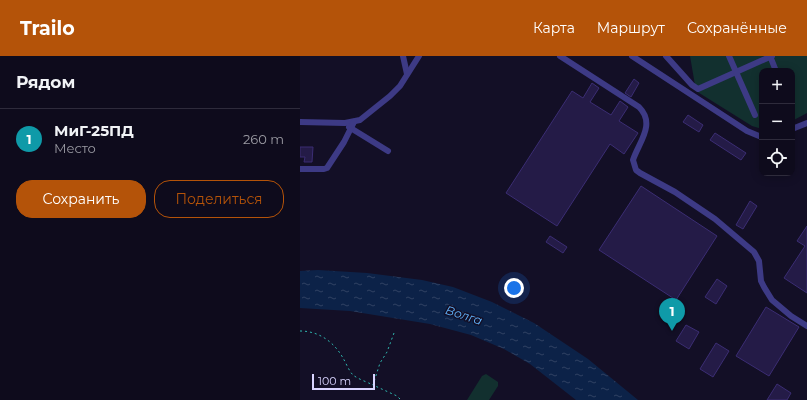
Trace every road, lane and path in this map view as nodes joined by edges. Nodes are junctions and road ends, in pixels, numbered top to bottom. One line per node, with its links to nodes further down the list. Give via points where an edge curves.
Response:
1 (403, 56): 10 (street)
2 (419, 56): 10 (street)
3 (560, 56): 21 (street, via 645,112 644,136 633,160 636,170 681,195 715,219 754,252 759,261 761,281 772,300)
4 (632, 56): 18 (street, via 747,131)
5 (666, 56): 9 (street, via 698,89)
6 (729, 56): 9 (street)
7 (770, 56): 8 (street); 9 (street)
8 (775, 68)
9 (736, 73): 11 (street)
10 (407, 74): 13 (street, via 400,86 385,101 365,117)
11 (755, 115)
12 (300, 122): 14 (street)
13 (354, 122): 14 (street); 17 (street)
14 (345, 123): 17 (street)
15 (807, 123): 16 (street)
16 (795, 128)
17 (351, 129): 19 (street); 20 (street, via 327,168)
18 (759, 136)
19 (388, 151)
20 (300, 169)
21 (807, 326)
22 (300, 332): 24 (path, via 320,335 332,343 354,375)
23 (394, 333): 24 (path)
24 (373, 385): 25 (path)
25 (401, 400)

